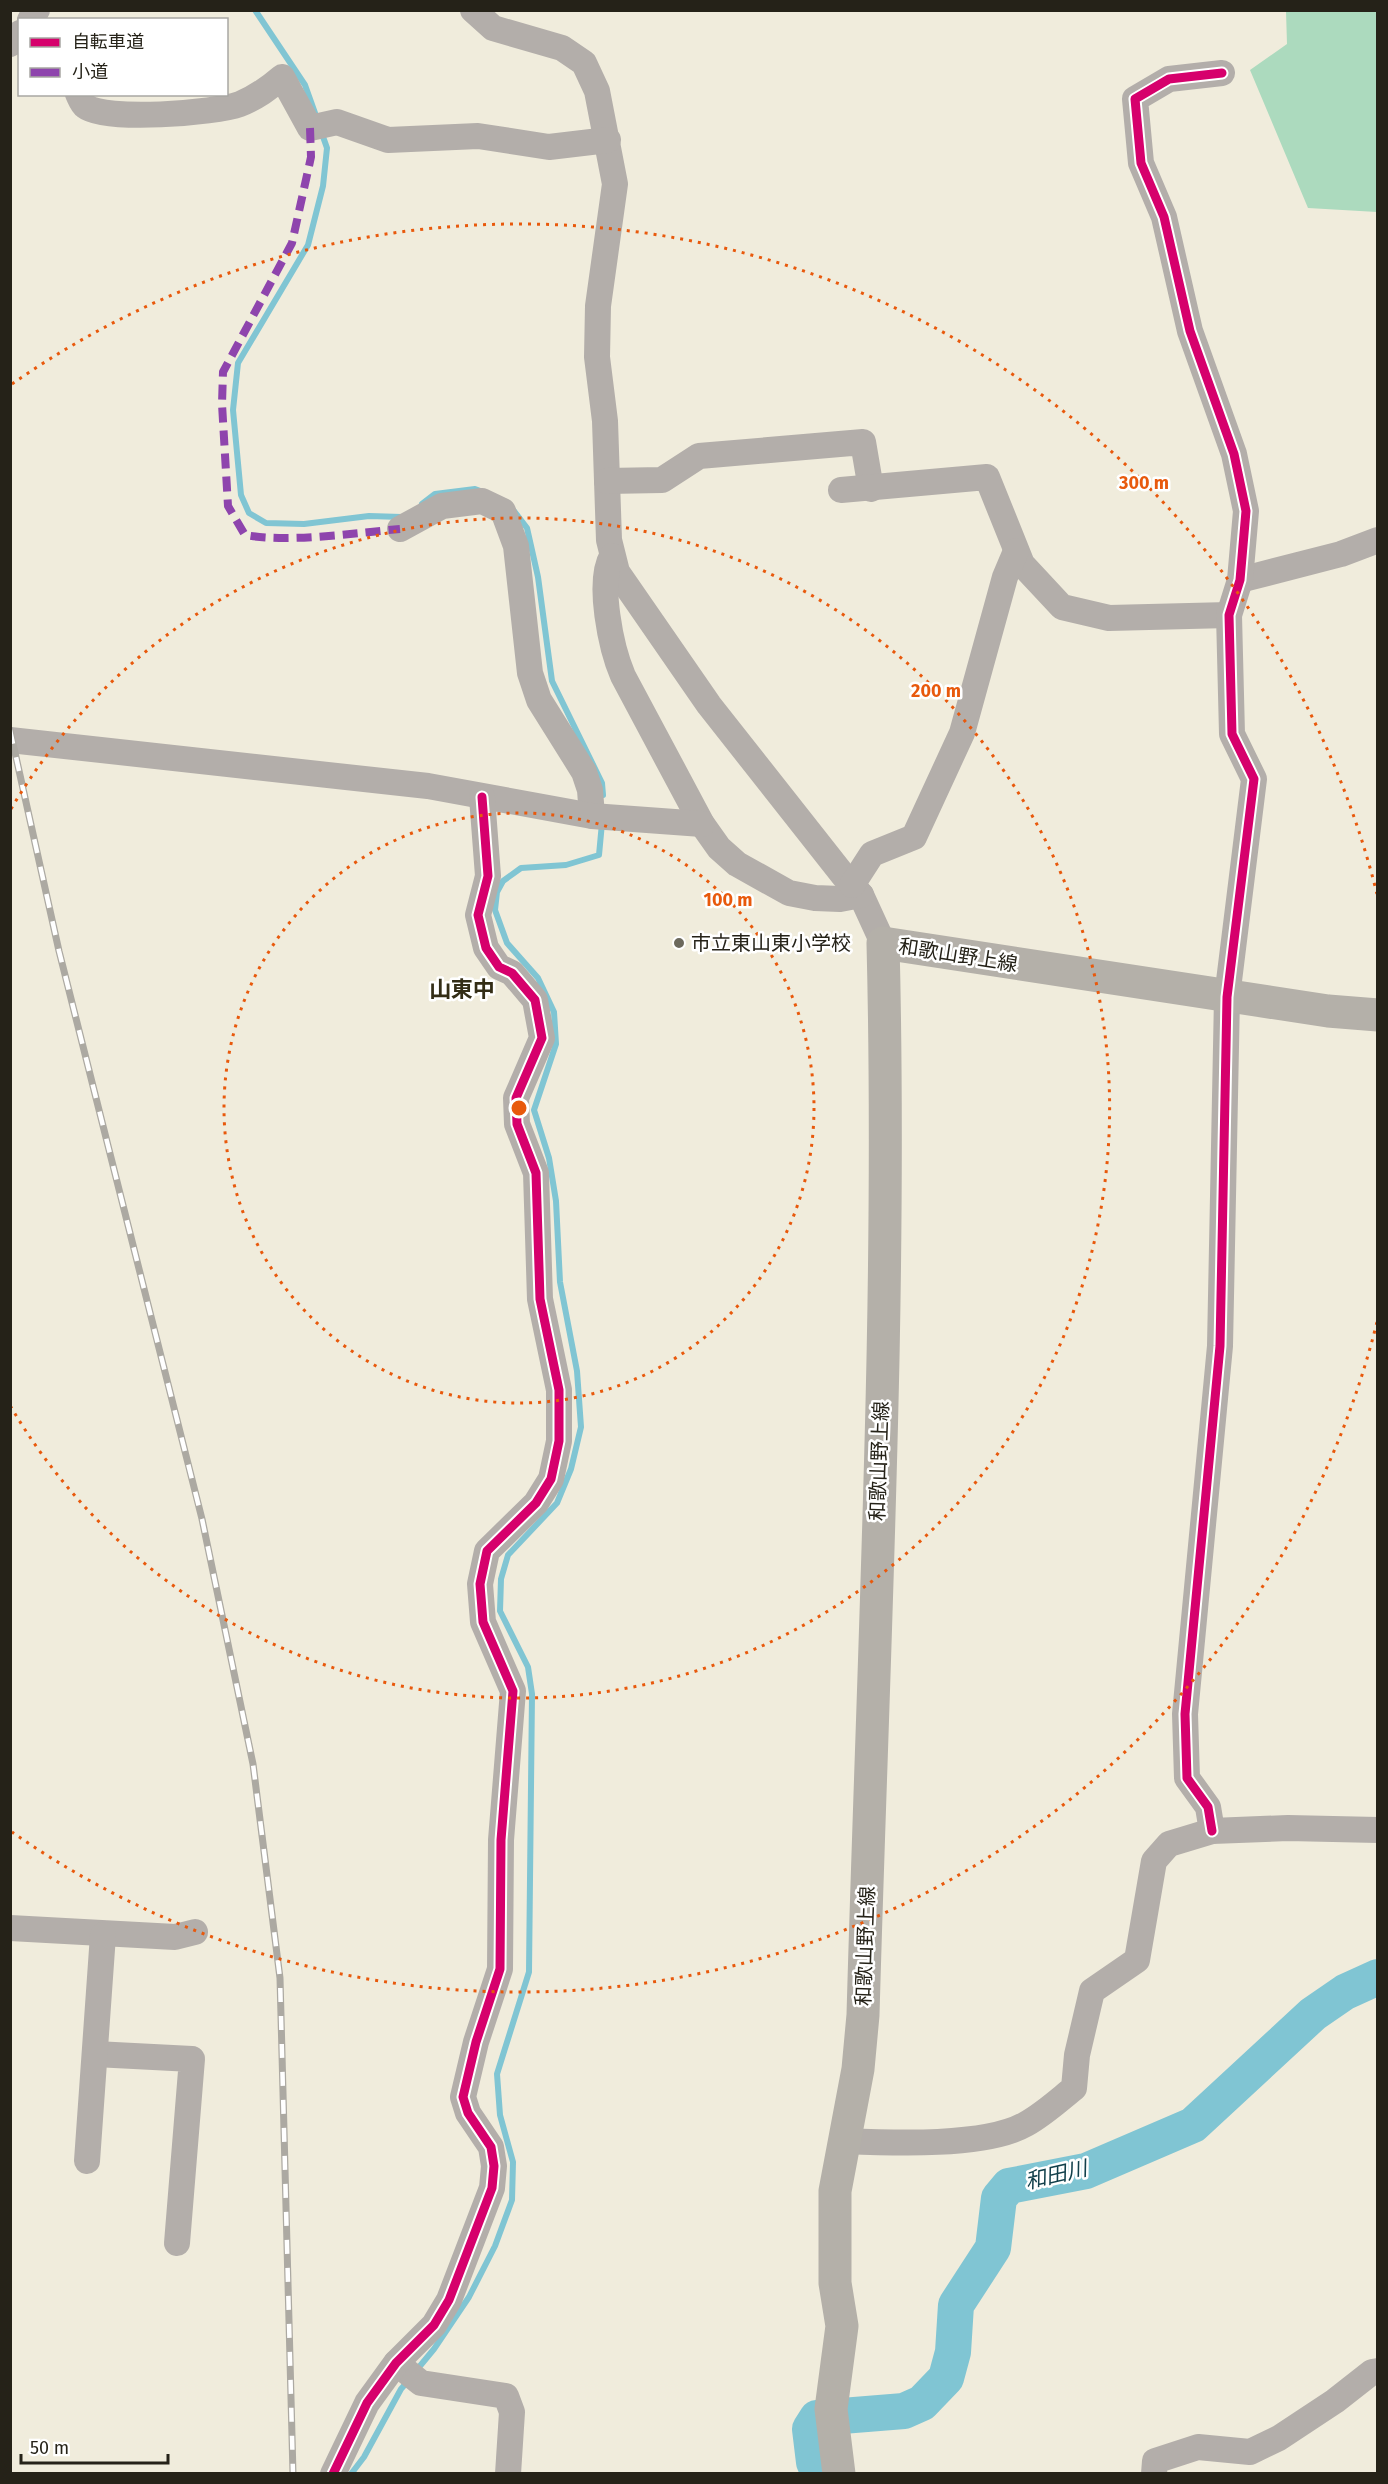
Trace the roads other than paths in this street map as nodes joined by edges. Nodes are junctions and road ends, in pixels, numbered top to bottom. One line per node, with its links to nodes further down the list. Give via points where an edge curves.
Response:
1 (473, 10): 4 (street, via 493,28 562,48 584,63 597,91)
2 (1222, 73): 12 (street, via 1169,79 1135,99 1141,163 1164,217 1190,331 1234,454 1246,511)
3 (79, 96): 4 (street, via 84,106 99,112 176,115 237,105 262,94 282,77 310,128 337,122 388,140 478,136 549,147)
4 (608, 140): 5 (street, via 615,184 598,306 597,357)
5 (607, 481): 6 (street, via 662,480 699,456 863,442); 11 (street)
6 (871, 489): 7 (street); 10 (street, via 987,477)
7 (841, 490)
8 (400, 530): 16 (street, via 442,506 482,501 503,511 516,546 530,673 539,700 584,772)
9 (1377, 540): 12 (street, via 1341,554)
10 (1016, 551): 13 (street, via 1022,564 1062,608 1109,618); 18 (street, via 1005,577 962,733 914,837 872,854)
11 (612, 555): 17 (street, via 605,591 613,652); 18 (street, via 616,572 709,705)
12 (1239, 580): 13 (street)
13 (1229, 615): 20 (street, via 1232,734 1254,779)
14 (10, 740): 15 (street, via 428,786)
15 (482, 796): 16 (street); 31 (street, via 488,876 478,915 486,948 499,967 512,973 535,1000 542,1038 516,1098 517,1124 536,1173 540,1299 560,1390 559,1441 551,1479 536,1503 488,1551 480,1584 483,1622 513,1691 501,1840 500,1969 463,2097 468,2113 490,2147 494,2166 492,2188 448,2300 434,2325)
16 (592, 816): 17 (street)
17 (702, 824): 18 (street, via 719,848 737,864 789,893 840,899)
18 (857, 890): 19 (street)
19 (883, 943): 20 (main road, 和歌山野上線); 28 (main road, 和歌山野上線, via 886,1230 863,2003 858,2069)
20 (1227, 997): 21 (main road, 和歌山野上線); 23 (street, via 1220,1346 1185,1714 1187,1778 1208,1807)
21 (1377, 1015)
22 (1377, 1830): 23 (street, via 1288,1827)
23 (1212, 1831): 28 (street, via 1169,1844 1154,1861 1137,1959 1092,1990 1077,2055 1074,2088 1053,2106 1025,2125 994,2135 916,2144)
24 (10, 1928): 26 (street)
25 (195, 1932): 26 (street, via 175,1937)
26 (103, 1935): 27 (street)
27 (94, 2054): 29 (street); 30 (street, via 192,2060)
28 (845, 2141): 35 (main road, 和歌山野上線, via 835,2191 835,2283 842,2326 831,2414)
29 (87, 2161)
30 (177, 2243)
31 (396, 2363): 33 (street, via 367,2403); 34 (street, via 421,2383 506,2396 512,2412)
32 (1377, 2371): 36 (street, via 1279,2438 1250,2452 1198,2447 1155,2461)
33 (333, 2474)
34 (508, 2474)
35 (839, 2474)
36 (1154, 2474)

